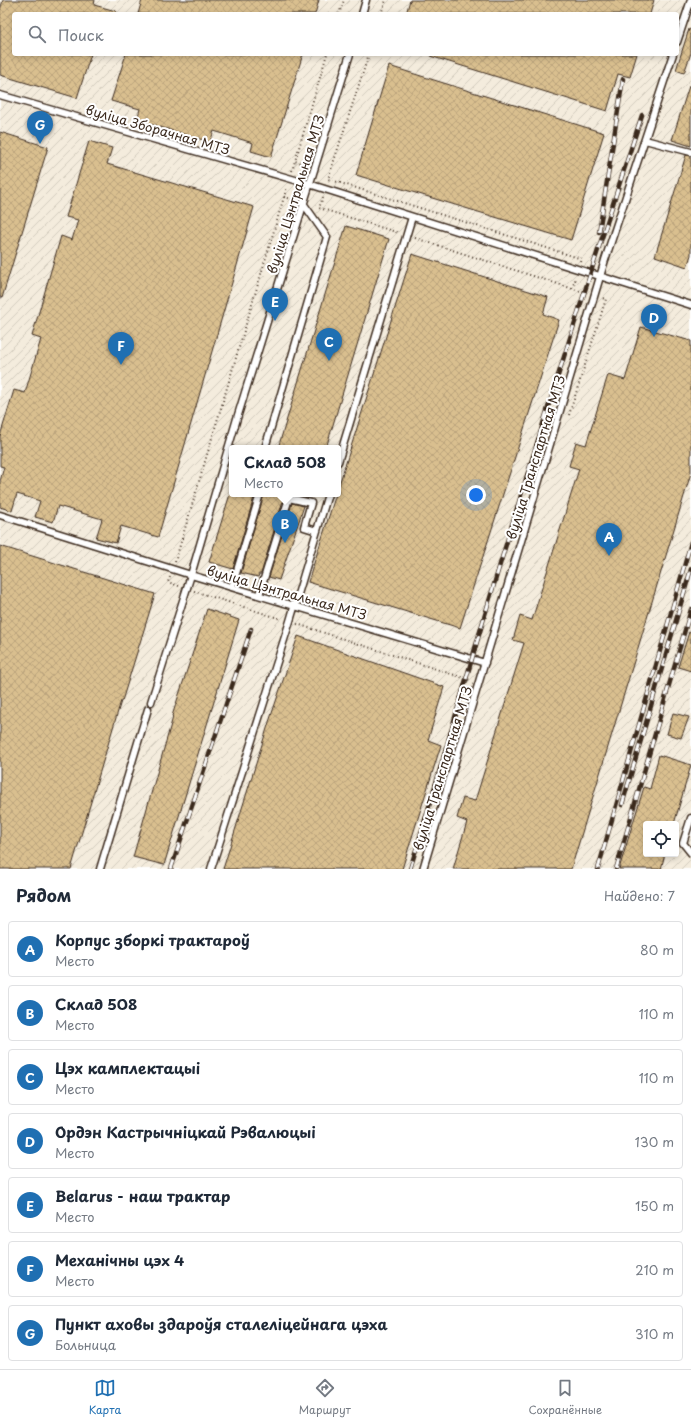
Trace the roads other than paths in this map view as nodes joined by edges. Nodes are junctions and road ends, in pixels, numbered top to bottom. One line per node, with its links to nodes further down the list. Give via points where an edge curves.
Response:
1 (366, 0): 3 (lane)
2 (691, 0): 4 (lane)
3 (363, 12)
4 (679, 36)
5 (349, 56): 10 (lane, вуліца Цэнтральная МТЗ)
6 (672, 56): 8 (lane, вуліца Транспартная МТЗ)
7 (0, 95): 10 (lane, вуліца Зборачная МТЗ)
8 (645, 140): 9 (lane); 13 (lane, вуліца Транспартная МТЗ)
9 (691, 152)
10 (309, 184): 11 (lane, вуліца Цэнтральная МТЗ); 12 (lane, вуліца Зборачная МТЗ)
11 (303, 203): 15 (lane, вуліца Цэнтральная МТЗ); 16 (lane, via 327,237)
12 (412, 217): 13 (lane, вуліца Зборачная МТЗ); 18 (lane)
13 (600, 277): 14 (lane, вуліца Зборачная МТЗ); 29 (lane, вуліца Транспартная МТЗ)
14 (691, 305)
15 (229, 445)
16 (265, 445)
17 (229, 446): 25 (lane, вуліца Цэнтральная МТЗ)
18 (341, 452)
19 (259, 497): 26 (lane)
20 (290, 497): 27 (lane)
21 (293, 497): 24 (lane, via 311,503 304,527)
22 (327, 497): 24 (lane)
23 (0, 515): 25 (lane)
24 (317, 531): 28 (lane)
25 (191, 575): 26 (lane, вуліца Цэнтральная МТЗ); 30 (lane)
26 (232, 588): 27 (lane, вуліца Цэнтральная МТЗ)
27 (259, 595): 28 (lane, вуліца Цэнтральная МТЗ)
28 (295, 606): 29 (lane, вуліца Цэнтральная МТЗ); 35 (lane)
29 (485, 663): 36 (lane, вуліца Транспартная МТЗ)
30 (151, 702)
31 (148, 709): 34 (lane)
32 (691, 818): 33 (lane, via 683,843)
33 (691, 853)
34 (100, 869)
35 (211, 869)
36 (423, 869)

